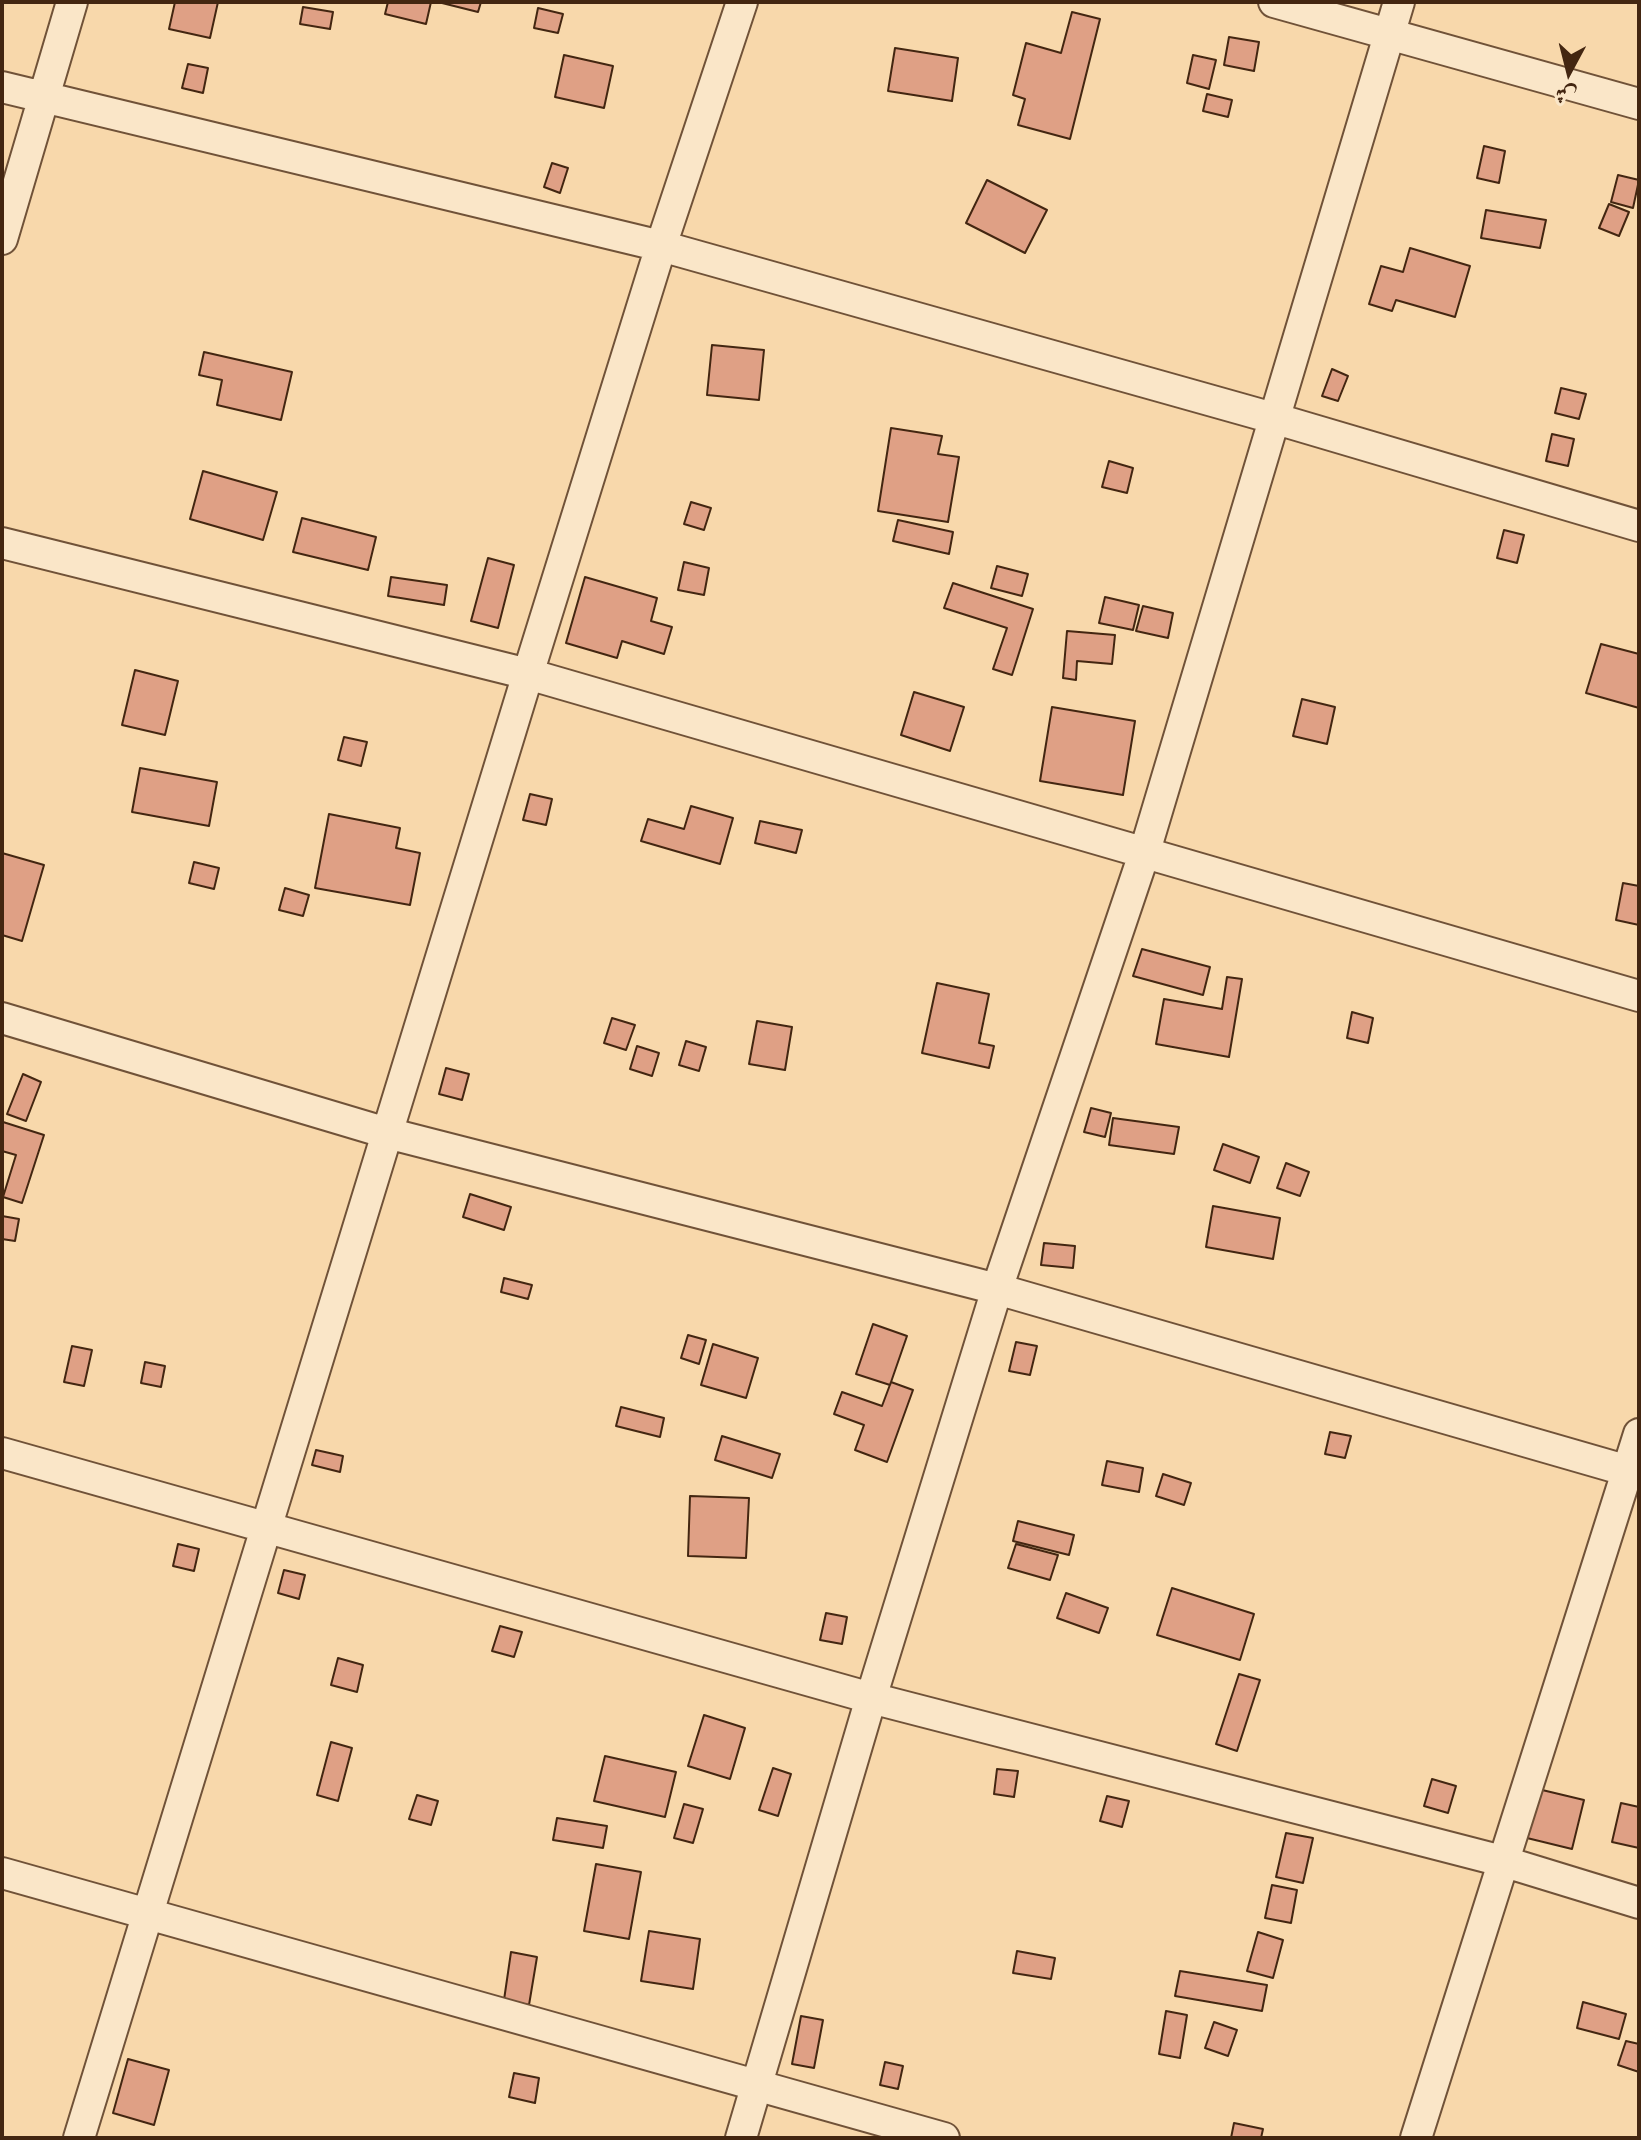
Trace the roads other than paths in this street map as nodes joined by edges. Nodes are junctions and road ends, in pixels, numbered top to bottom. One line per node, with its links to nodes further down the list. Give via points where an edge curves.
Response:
1 (72, 2): 7 (street)
2 (742, 2): 10 (street)
3 (1274, 2): 5 (street)
4 (1399, 2): 5 (street)
5 (1388, 34): 8 (street); 11 (street)
6 (2, 87): 7 (street)
7 (42, 98): 9 (street); 10 (street)
8 (1639, 104)
9 (2, 239)
10 (661, 246): 11 (street); 14 (street)
11 (1273, 418): 12 (street); 15 (street)
12 (1639, 526)
13 (2, 543): 14 (street)
14 (528, 674): 15 (street); 18 (street)
15 (1145, 851): 16 (street); 19 (street)
16 (1639, 996)
17 (2, 1018): 18 (street)
18 (387, 1133): 19 (street); 23 (street)
19 (997, 1289): 22 (street); 24 (street)
20 (1639, 1434): 22 (street)
21 (2, 1453): 23 (street)
22 (1634, 1472): 25 (street)
23 (265, 1529): 24 (street); 28 (street)
24 (871, 1698): 25 (street); 29 (street)
25 (1502, 1861): 27 (street); 33 (street)
26 (2, 1873): 28 (street)
27 (1639, 1903)
28 (147, 1912): 29 (street); 30 (street)
29 (758, 2086): 31 (street); 32 (street)
30 (79, 2138)
31 (741, 2138)
32 (944, 2138)
33 (1416, 2138)

